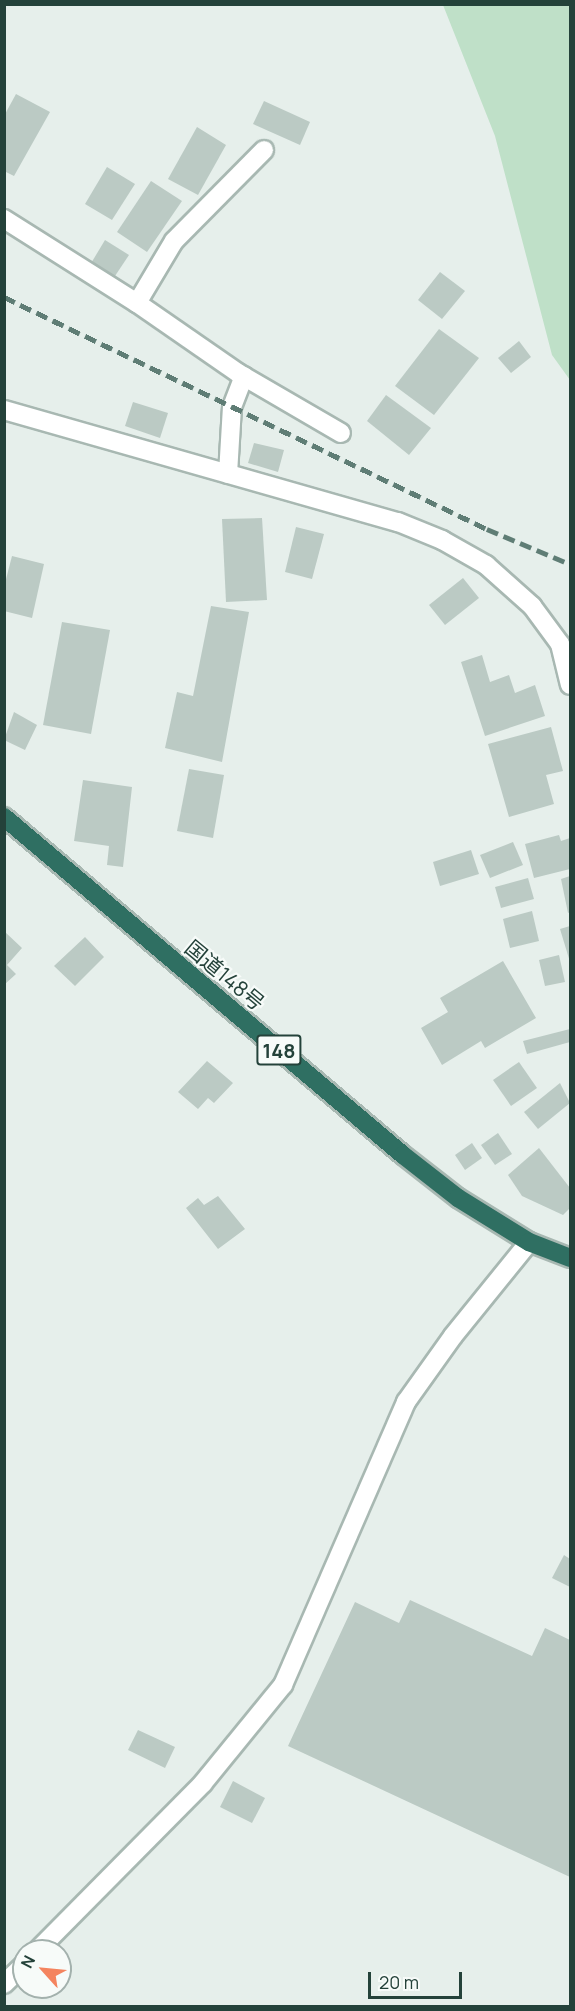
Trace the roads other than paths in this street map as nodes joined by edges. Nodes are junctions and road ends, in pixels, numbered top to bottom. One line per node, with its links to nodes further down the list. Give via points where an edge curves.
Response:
1 (264, 150): 3 (street, via 174,242)
2 (4, 219): 3 (street)
3 (137, 303): 4 (street)
4 (244, 376): 6 (street); 7 (street, via 232,407)
5 (4, 410): 7 (street)
6 (341, 433)
7 (228, 474): 8 (street, via 398,522 442,540 486,566 532,606 560,644)
8 (570, 685)
9 (4, 817): 10 (highway, 国道148号 / 148, via 403,1155 458,1198)
10 (529, 1242): 11 (highway, 国道148号 / 148); 12 (street, via 406,1402 283,1685 203,1783)
11 (570, 1258)
12 (50, 1939)

